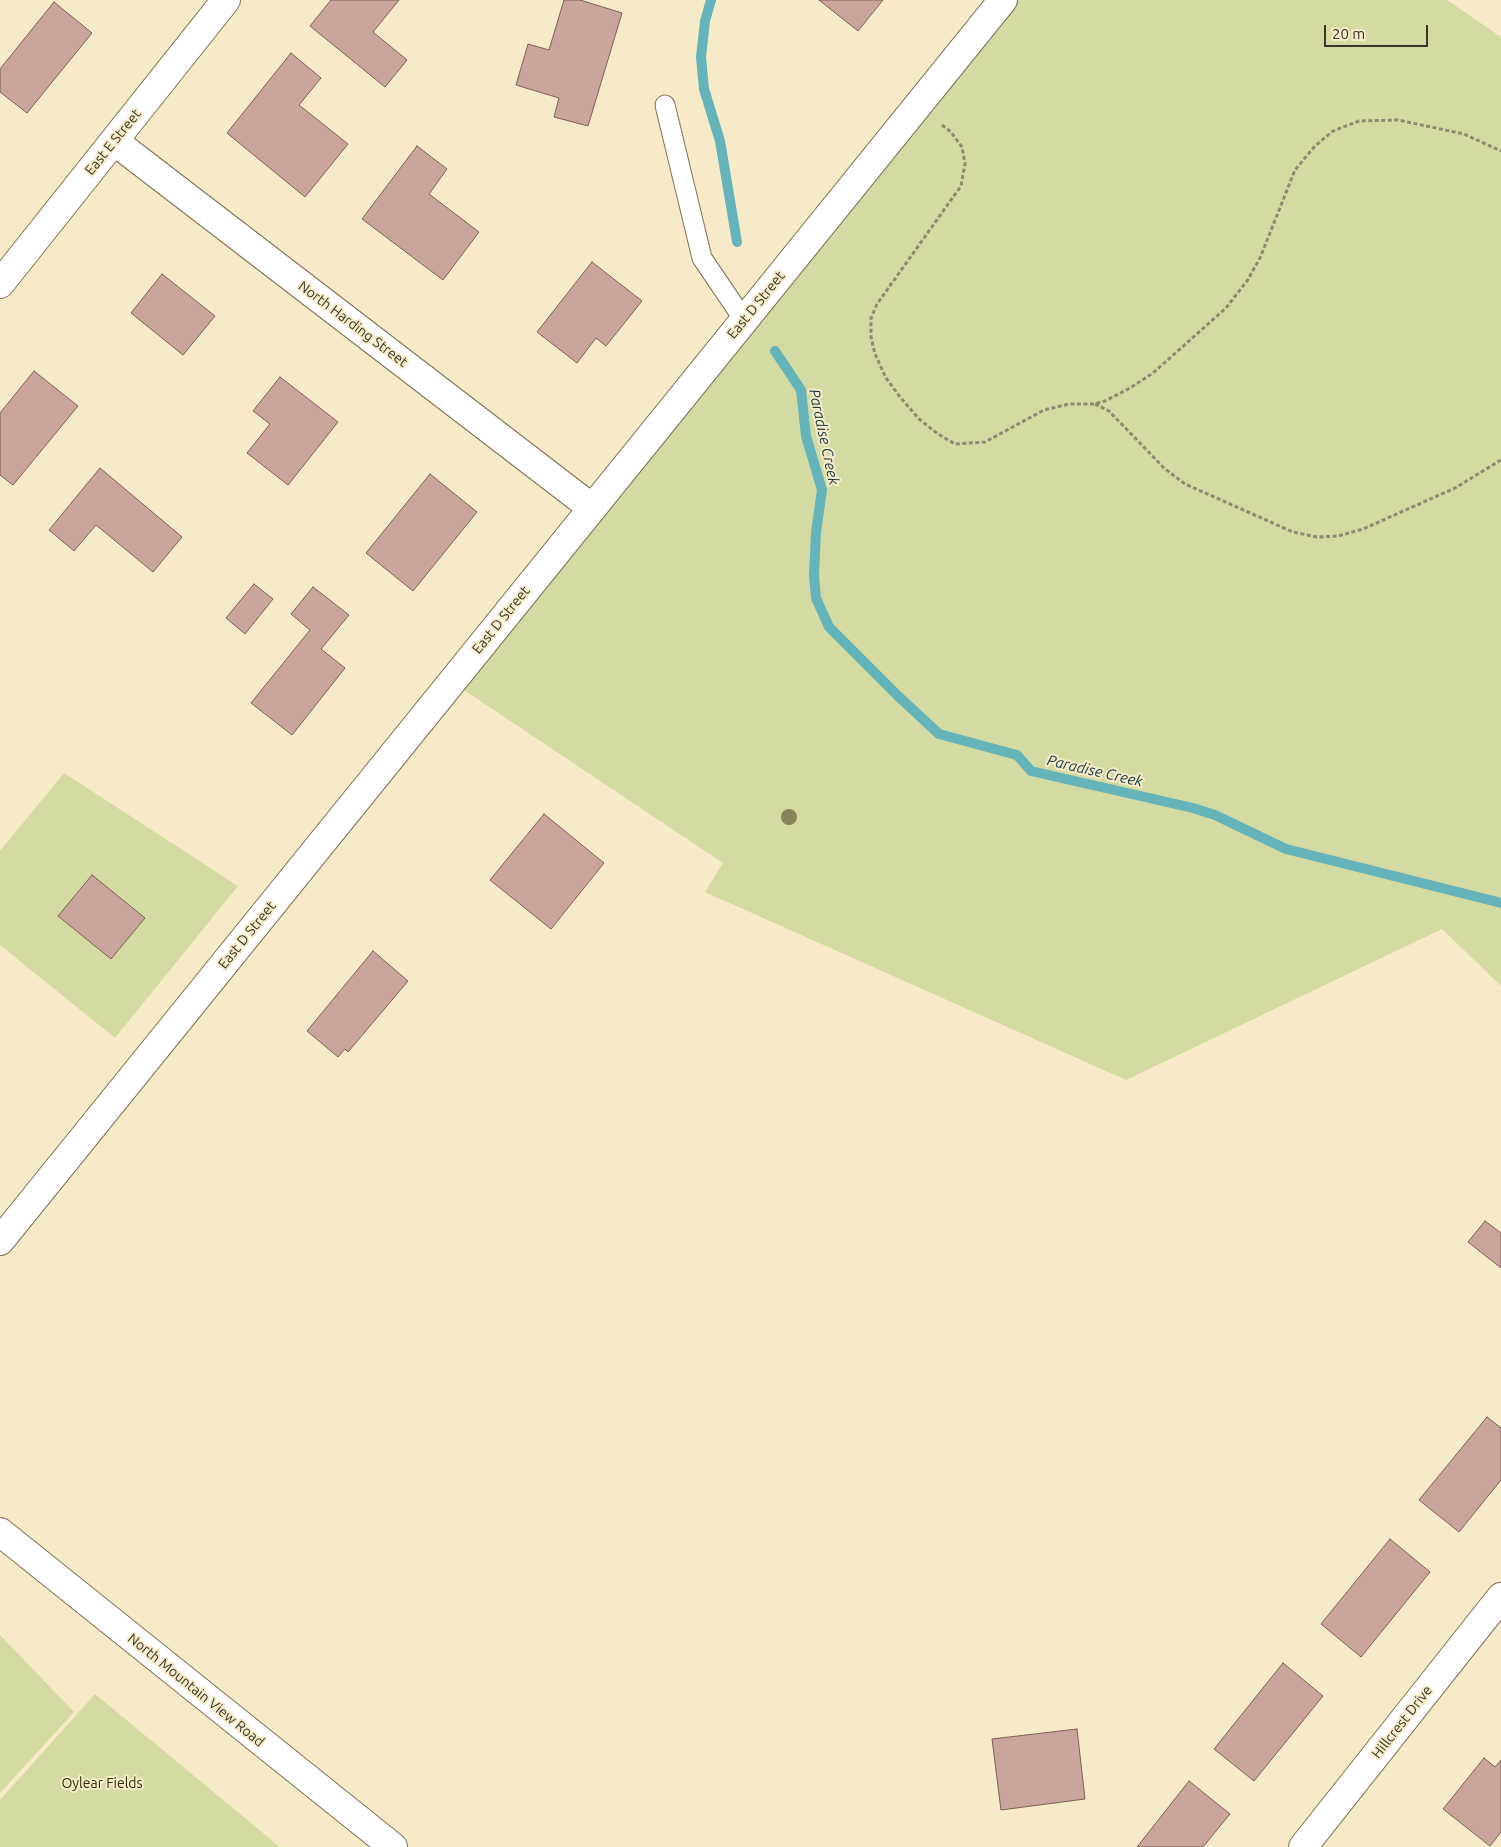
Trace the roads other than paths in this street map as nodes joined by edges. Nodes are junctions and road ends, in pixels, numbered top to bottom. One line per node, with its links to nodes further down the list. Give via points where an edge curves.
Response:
1 (226, 0): 4 (street, East E Street)
2 (1003, 0): 6 (street, East D Street)
3 (665, 105): 6 (lane, via 702,258)
4 (114, 141): 5 (street, East E Street); 7 (street, North Harding Street)
5 (0, 284)
6 (744, 320): 7 (street, East D Street)
7 (592, 508): 8 (street, East D Street)
8 (0, 1241)
9 (0, 1532): 11 (street, North Mountain View Road)
10 (1501, 1597): 12 (street, Hillcrest Drive)
11 (393, 1847)
12 (1303, 1847)

